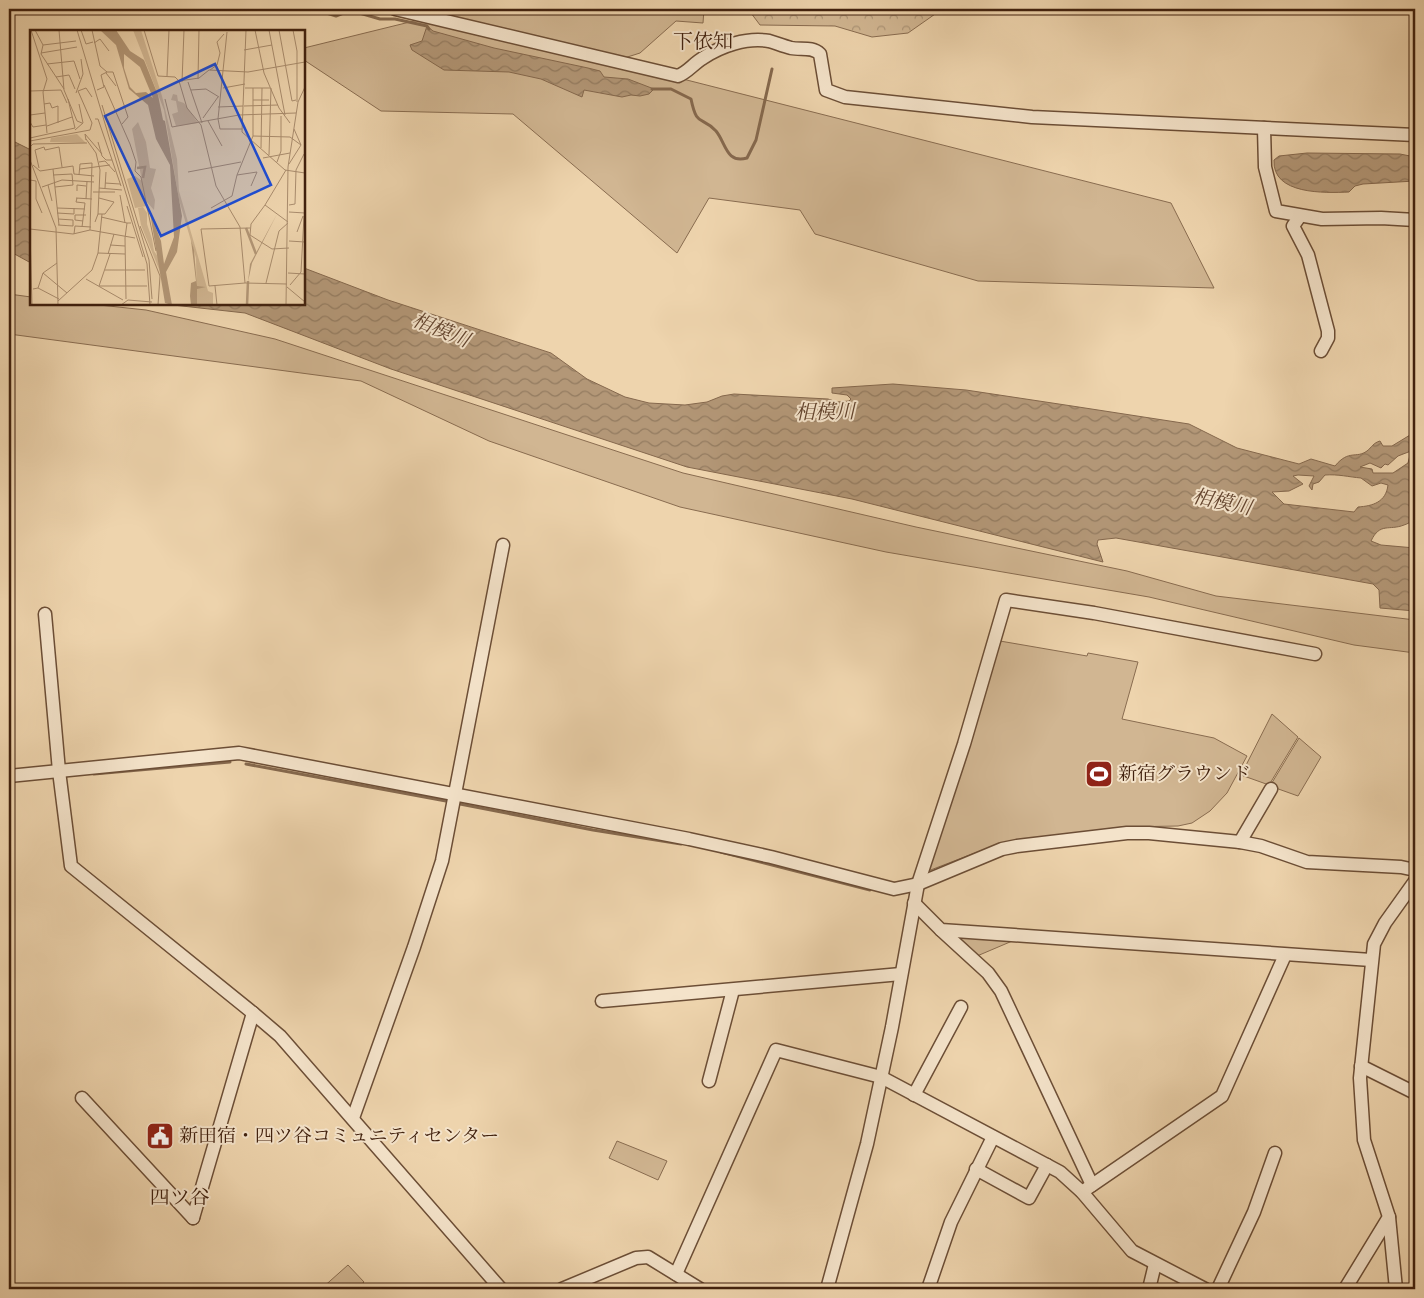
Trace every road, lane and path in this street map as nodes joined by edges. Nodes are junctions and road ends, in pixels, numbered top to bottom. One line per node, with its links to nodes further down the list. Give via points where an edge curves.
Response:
1 (395, 9): 2 (street, via 670,75 687,72 715,50 754,40 816,50 822,59 826,90 845,97 1032,117)
2 (1264, 128): 3 (street); 4 (street, via 1265,167 1276,211)
3 (1415, 135)
4 (1300, 216): 5 (street); 6 (street, via 1293,226 1308,256 1328,331)
5 (1415, 220)
6 (1321, 351)
7 (503, 546): 13 (street)
8 (45, 614): 10 (street)
9 (1315, 654): 17 (street, via 1006,600 964,744)
10 (59, 771): 11 (street); 13 (street, via 238,753); 28 (street, via 71,866)
11 (9, 776)
12 (1271, 789): 14 (street)
13 (455, 796): 17 (street, via 689,839 894,889); 35 (street, via 442,861)
14 (1240, 842): 15 (street, via 1307,862 1401,866); 17 (street, via 1127,833 1017,846 1002,849)
15 (1415, 870)
16 (1415, 881): 18 (street)
17 (918, 884): 19 (street)
18 (1403, 899): 20 (street); 23 (street, via 1377,935)
19 (914, 903): 21 (street); 24 (street)
20 (1415, 905)
21 (941, 930): 22 (street); 40 (street, via 988,973 1001,991)
22 (1285, 955): 23 (street); 40 (street, via 1222,1096)
23 (1371, 960): 29 (street)
24 (901, 974): 25 (street); 30 (street)
25 (733, 990): 26 (street); 31 (street)
26 (602, 1001)
27 (961, 1007): 33 (street)
28 (252, 1013): 34 (street, via 193,1218); 35 (street, via 280,1036)
29 (1361, 1066): 32 (street); 41 (street, via 1361,1125)
30 (881, 1077): 33 (street); 43 (street, via 776,1050); 47 (street, via 865,1153)
31 (709, 1081)
32 (1415, 1093)
33 (914, 1095): 36 (street)
34 (82, 1098)
35 (353, 1118): 44 (street)
36 (993, 1137): 38 (street); 39 (street)
37 (1275, 1153): 51 (street, via 1254,1212)
38 (1047, 1165): 39 (street, via 1029,1198); 40 (street)
39 (976, 1169): 48 (street, via 951,1222)
40 (1087, 1188): 42 (street, via 1132,1251)
41 (1389, 1217): 52 (street); 53 (street)
42 (1155, 1264): 49 (street); 50 (street)
43 (676, 1274): 45 (street, via 643,1257); 46 (street)
44 (501, 1289)
45 (562, 1289)
46 (700, 1289)
47 (827, 1289)
48 (928, 1289)
49 (1149, 1289)
50 (1205, 1289)
51 (1218, 1289)
52 (1344, 1289)
53 (1396, 1289)

